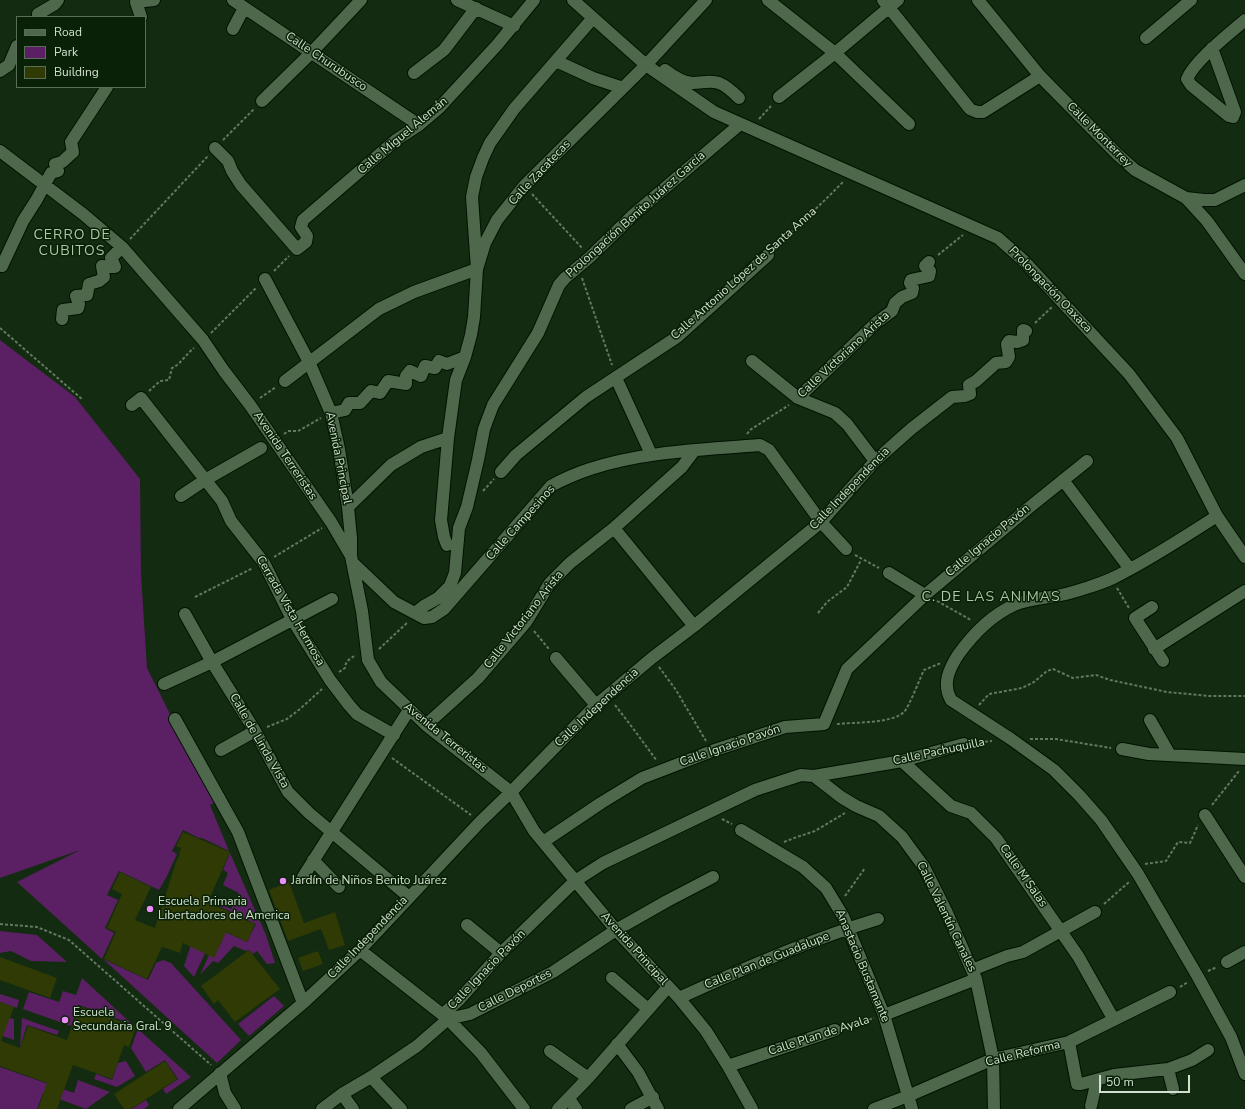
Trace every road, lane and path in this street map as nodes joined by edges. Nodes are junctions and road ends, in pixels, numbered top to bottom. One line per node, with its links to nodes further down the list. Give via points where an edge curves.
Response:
1 (58, 0): 15 (street)
2 (154, 0): 16 (street, via 136,2)
3 (233, 0): 13 (street, Calle Churubusco)
4 (361, 0): 24 (street)
5 (457, 0): 14 (street)
6 (573, 0): 17 (street)
7 (706, 0): 27 (street, Calle Zacatecas)
8 (768, 0): 25 (street)
9 (978, 0): 30 (street, Calle Monterrey)
10 (1191, 0): 21 (street)
11 (527, 2): 19 (street, Calle Miguel Alemán)
12 (890, 2): 25 (street); 30 (street, via 970,108 977,112 983,112)
13 (244, 8): 20 (street); 24 (street, Calle Churubusco)
14 (476, 8): 19 (street); 29 (street, via 444,50)
15 (38, 16)
16 (141, 16)
17 (593, 18): 26 (street); 27 (street)
18 (1245, 20): 23 (street)
19 (514, 26): 37 (street, Calle Miguel Alemán, via 439,108)
20 (233, 29)
21 (1146, 38)
22 (16, 48): 28 (street, via 9,65)
23 (1212, 48): 23 (street, via 1235,112 1234,117 1229,116 1187,79)
24 (312, 52): 35 (street); 37 (street, Calle Churubusco)
25 (835, 53): 33 (street); 36 (street)
26 (556, 61): 32 (street); 54 (street, via 514,109 482,158 472,197)
27 (648, 63): 32 (street, Calle Zacatecas); 34 (street, via 684,81 709,81 726,86); 38 (street, Prolongación Oaxaca, via 714,112)
28 (0, 71)
29 (414, 73)
30 (1040, 76): 45 (street, Calle Monterrey, via 1135,170)
31 (106, 88): 42 (street, via 72,142 73,152 62,162 55,164 58,171 51,173)
32 (623, 88): 44 (street, Calle Zacatecas)
33 (779, 97)
34 (739, 98)
35 (262, 101)
36 (909, 124)
37 (419, 125): 39 (street, Calle Miguel Alemán, via 396,140 303,220 301,227 307,236 306,242 297,249 241,185 228,161)
38 (739, 125): 41 (street, Prolongación Oaxaca); 50 (street, Prolongación Benito Juárez García, via 633,215)
39 (215, 148)
40 (0, 151): 42 (street, Avenida Terreristas)
41 (850, 173): 49 (path, Calle Antonio López de Santa Anna); 57 (street, Prolongación Oaxaca, via 998,238)
42 (45, 184): 48 (street, Avenida Terreristas); 52 (street, via 23,221)
43 (1245, 185): 45 (street, via 1215,200)
44 (524, 186): 50 (path); 54 (street, Calle Zacatecas, via 497,220 485,243)
45 (1186, 198): 55 (street, Calle Monterrey, via 1207,221)
46 (166, 201): 48 (path)
47 (965, 233): 51 (path)
48 (122, 247): 58 (street, via 111,258 115,267 102,266 104,277 89,284 87,295 76,296 80,304 78,308 63,310); 62 (street, Avenida Terreristas)
49 (768, 255): 66 (street, Calle Antonio López de Santa Anna, via 677,337)
50 (590, 257): 53 (street, Prolongación Benito Juárez García)
51 (929, 262): 68 (street, Calle Victoriano Arista, via 925,266 930,271 930,276 911,280 912,293 895,303 892,311 877,322)
52 (2, 266)
53 (578, 267): 66 (path); 104 (street, Prolongación Benito Juárez García, via 559,285 538,333 493,405 484,429 467,507 459,528 455,573 450,586 438,598)
54 (477, 269): 63 (street, via 474,317); 65 (street, via 414,292 379,309)
55 (1245, 274)
56 (265, 279): 65 (street, Avenida Principal)
57 (1060, 299): 61 (path); 86 (street, Prolongación Oaxaca, via 1129,374 1177,438)
58 (62, 319)
59 (223, 321): 62 (path)
60 (0, 328): 69 (path)
61 (1026, 331): 79 (street, Calle Independencia, via 1023,330 1023,340 1009,341 1007,344 1009,357 1006,362 996,363 969,385 970,394 952,397)
62 (203, 340): 70 (path, via 179,365 172,368 169,380 160,381); 71 (street, Avenida Terreristas)
63 (465, 357): 72 (street, via 447,364 439,361 435,368 425,366 421,376 410,371 406,376 406,384 388,381 380,393 371,391 360,403 350,403 345,410); 73 (street, via 456,380)
64 (752, 361): 68 (street)
65 (310, 362): 67 (street); 72 (street, Avenida Principal)
66 (616, 378): 78 (street); 81 (street, Calle Antonio López de Santa Anna, via 586,396 516,455)
67 (285, 381): 71 (path)
68 (798, 398): 75 (path, Calle Victoriano Arista, via 750,430); 79 (street, via 835,413 847,424)
69 (83, 400)
70 (137, 402): 82 (street, Cerrada Vista Hermosa)
71 (250, 404): 74 (street, Avenida Terreristas)
72 (331, 413): 74 (path, via 298,431 288,431); 85 (street, Avenida Principal)
73 (448, 438): 85 (street, via 421,447 391,465); 90 (street, via 441,520)
74 (274, 439): 87 (street, Avenida Terreristas)
75 (735, 447): 77 (street, Calle Campesinos); 88 (street, Calle Campesinos, via 760,446 769,450)
76 (261, 448): 82 (street)
77 (694, 451): 78 (street, Calle Campesinos); 89 (street, Calle Victoriano Arista, via 682,467)
78 (651, 454): 104 (street, Calle Campesinos, via 604,464 564,478 551,486 444,609 432,617 424,618)
79 (875, 461): 88 (street, Calle Independencia)
80 (1087, 461): 83 (street, Calle Ignacio Pavón)
81 (501, 472)
82 (206, 480): 84 (street); 95 (street, Cerrada Vista Hermosa, via 222,501 231,521)
83 (1063, 480): 96 (street); 100 (street, Calle Ignacio Pavón)
84 (181, 496)
85 (348, 507): 93 (street, Avenida Principal)
86 (1217, 516): 92 (street, Prolongación Oaxaca); 96 (street)
87 (331, 522): 93 (street, Avenida Terreristas); 95 (path)
88 (821, 522): 91 (street, Calle Campesinos); 110 (street, Calle Independencia)
89 (614, 528): 109 (street, Calle Victoriano Arista, via 570,563 550,583); 110 (street)
90 (447, 545)
91 (846, 549): 94 (path)
92 (1245, 557)
93 (352, 559): 104 (street, Calle Campesinos, via 394,602); 113 (street, Avenida Terreristas)
94 (861, 560): 97 (path); 105 (path, via 847,588 827,602)
95 (264, 563): 101 (path); 108 (street, Cerrada Vista Hermosa)
96 (1130, 569): 98 (street)
97 (889, 573): 100 (street)
98 (1112, 578): 107 (path); 111 (street, via 1064,594 1014,605)
99 (1245, 591): 112 (street)
100 (925, 595): 111 (path); 128 (street, Calle Ignacio Pavón, via 847,669)
101 (195, 597)
102 (332, 599): 108 (street)
103 (1152, 606): 107 (street)
104 (415, 613): 113 (path)
105 (818, 613)
106 (185, 614): 117 (street, Calle de Linda Vista)
107 (1135, 618): 112 (street)
108 (292, 619): 117 (street); 119 (street, Cerrada Vista Hermosa)
109 (526, 622): 114 (path); 129 (street, Calle Victoriano Arista, via 478,678)
110 (694, 626): 115 (street, Calle Independencia)
111 (982, 626): 118 (street)
112 (1154, 649): 116 (street)
113 (368, 656): 119 (path, via 356,654 345,664 345,668); 124 (street, Avenida Terreristas, via 381,682)
114 (556, 658): 123 (street)
115 (652, 658): 121 (street, Calle Independencia); 136 (path, via 676,690)
116 (1163, 661)
117 (212, 662): 120 (street); 130 (street, Calle de Linda Vista)
118 (952, 665): 125 (street, via 946,682 948,693 951,700); 128 (path, via 939,663 924,670 905,711 895,718)
119 (330, 680): 130 (path, via 287,719); 131 (street, Cerrada Vista Hermosa, via 357,714)
120 (164, 684)
121 (607, 696): 123 (street, Calle Independencia); 141 (path)
122 (1245, 696): 125 (path, via 1167,692 1096,675 1074,678 1053,669 1022,688 989,694)
123 (596, 705): 144 (street, Calle Independencia)
124 (409, 710): 129 (street, Avenida Terreristas); 131 (street)
125 (971, 713): 132 (street)
126 (175, 719): 179 (street, via 238,832)
127 (1150, 720): 138 (street)
128 (824, 724): 136 (street, Calle Ignacio Pavón, via 785,727)
129 (426, 726): 144 (street, Avenida Terreristas)
130 (255, 731): 135 (street); 150 (street, Calle de Linda Vista, via 288,792)
131 (394, 735): 137 (street)
132 (1011, 739): 133 (path, Calle Pachuquilla); 134 (path, Calle Pachuquilla, via 1056,738); 155 (street, via 1054,770 1079,795 1101,820)
133 (964, 744): 139 (street, Calle Pachuquilla)
134 (1122, 749): 138 (street)
135 (221, 750)
136 (712, 750): 141 (street, Calle Ignacio Pavón)
137 (382, 752): 148 (path); 150 (street)
138 (1170, 755): 140 (street)
139 (902, 760): 142 (street, Calle Pachuquilla); 169 (street, Calle M Salas, via 951,806 972,813 996,838)
140 (1243, 764): 147 (path)
141 (663, 770): 151 (street, Calle Ignacio Pavón, via 642,778)
142 (814, 776): 143 (street, Calle Pachuquilla, via 801,775); 145 (street, Calle Valentín Canales, via 841,798)
143 (755, 790): 146 (street, Calle Ignacio Pavón)
144 (511, 792): 148 (street, Calle Independencia); 151 (street, Avenida Principal)
145 (856, 806): 152 (path, via 815,831); 174 (street, Calle Valentín Canales, via 879,816 902,837 924,867)
146 (711, 812): 149 (path); 159 (street, Calle Ignacio Pavón, via 603,864)
147 (1202, 818): 155 (path, via 1190,843 1178,842 1166,861 1143,864); 158 (street)
148 (480, 822): 161 (street, Calle Independencia)
149 (741, 830): 152 (street, Anastacio Bustamante)
150 (331, 832): 153 (street); 161 (street, Calle de Linda Vista)
151 (543, 842): 159 (street, Avenida Principal)
152 (772, 847): 162 (street, Anastacio Bustamante, via 809,872 826,888)
153 (313, 860): 156 (street); 160 (street)
154 (865, 868): 162 (path)
155 (1138, 874): 163 (path); 193 (street, via 1231,1038)
156 (303, 877)
157 (713, 877): 168 (street, Calle Deportes)
158 (1245, 877)
159 (575, 881): 168 (street, Avenida Principal); 172 (street, Calle Ignacio Pavón)
160 (339, 887)
161 (409, 897): 170 (street, Calle Independencia)
162 (837, 906): 167 (street, Anastacio Bustamante)
163 (1095, 912): 169 (street, Calle Plan de Ayala)
164 (878, 919): 167 (street, Calle Plan de Guadalupe)
165 (0, 924): 192 (path, via 37,927 69,940)
166 (467, 925): 172 (street)
167 (848, 928): 178 (street, Calle Plan de Guadalupe, via 766,959); 181 (street, Anastacio Bustamante)
168 (616, 930): 176 (street, Avenida Principal); 182 (street, Calle Deportes, via 553,972 470,1014)
169 (1061, 931): 174 (street, Calle Plan de Ayala, via 1023,952 1006,956); 183 (street, Calle M Salas)
170 (360, 950): 179 (street, Calle Independencia); 182 (street)
171 (1245, 952): 173 (street)
172 (501, 953): 182 (street, Calle Ignacio Pavón)
173 (1227, 962)
174 (974, 975): 181 (street, Calle Plan de Ayala); 189 (street, Calle Valentín Canales)
175 (612, 978): 180 (street)
176 (668, 987): 178 (street, Avenida Principal); 180 (street)
177 (1170, 992): 183 (street, Calle Reforma)
178 (679, 998): 190 (street, Avenida Principal, via 706,1031)
179 (303, 1003): 192 (street, Calle Independencia)
180 (648, 1009): 186 (street)
181 (884, 1014): 184 (path, Calle Plan de Ayala); 199 (street, Anastacio Bustamante)
182 (446, 1017): 194 (street, Calle Deportes, via 417,1046); 208 (street, via 481,1053)
183 (1114, 1020): 185 (street, Calle Reforma)
184 (835, 1030): 190 (street, Calle Plan de Ayala)
185 (1070, 1042): 189 (street, Calle Reforma); 196 (street, via 1077,1084)
186 (617, 1044): 195 (street); 200 (street)
187 (1208, 1050): 191 (street, via 1192,1060)
188 (550, 1051): 195 (street)
189 (993, 1059): 199 (street, Calle Reforma); 216 (street, Calle Valentín Canales)
190 (728, 1066): 213 (street, Avenida Principal)
191 (1168, 1069): 196 (street, via 1114,1075); 197 (street)
192 (220, 1073): 203 (street, Calle Independencia); 204 (street, via 225,1093)
193 (1245, 1074)
194 (371, 1077): 198 (street, Calle Deportes); 207 (street)
195 (588, 1078): 201 (street)
196 (1097, 1080): 202 (street)
197 (1173, 1089)
198 (342, 1094): 205 (street, Calle Deportes); 206 (street)
199 (908, 1096): 214 (street, Calle Reforma); 215 (street, Anastacio Bustamante)
200 (653, 1097): 211 (street); 212 (street)
201 (568, 1099): 209 (street); 210 (street)
202 (1091, 1106)
203 (180, 1109)
204 (236, 1109)
205 (322, 1109)
206 (353, 1109)
207 (401, 1109)
208 (524, 1109)
209 (558, 1109)
210 (576, 1109)
211 (631, 1109)
212 (658, 1109)
213 (752, 1109)
214 (874, 1109)
215 (912, 1109)
216 (994, 1109)

